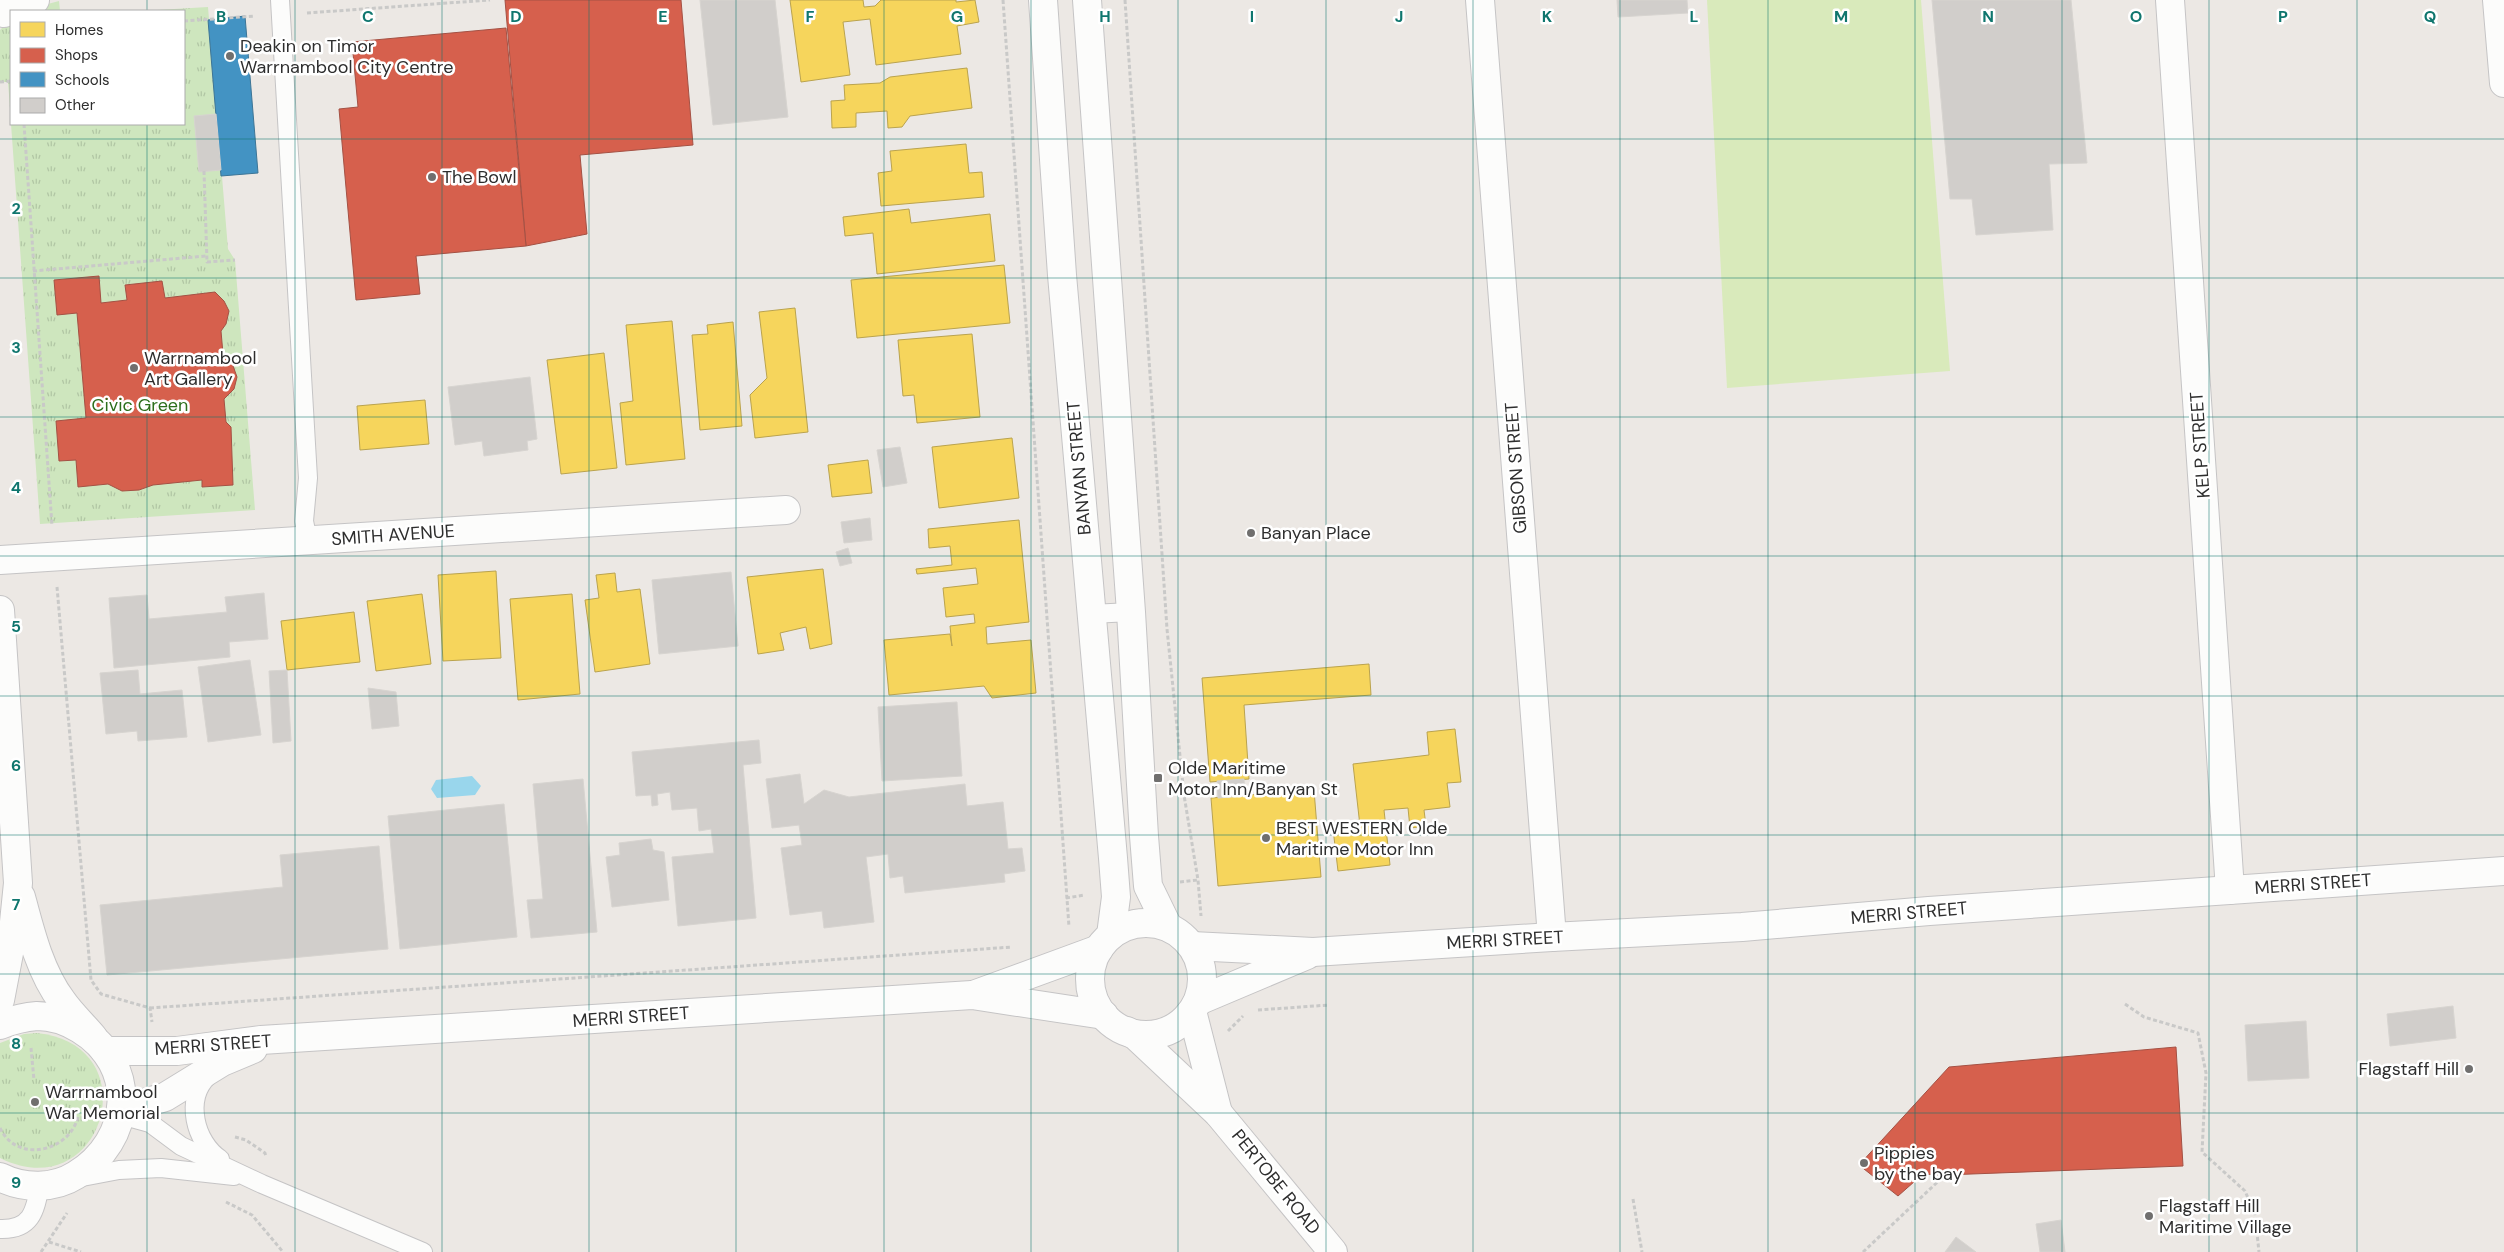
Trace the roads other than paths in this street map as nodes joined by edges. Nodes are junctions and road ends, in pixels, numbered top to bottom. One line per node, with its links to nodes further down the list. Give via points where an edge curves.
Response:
1 (35, 0): 8 (street)
2 (1043, 0): 11 (street, BANYAN STREET)
3 (1087, 0): 10 (street)
4 (1480, 0): 23 (street, GIBSON STREET)
5 (2170, 0): 20 (street, KELP STREET)
6 (2497, 0): 9 (street)
7 (280, 7): 13 (lane, via 307,468 304,522)
8 (4, 10)
9 (2504, 83)
10 (1105, 273): 11 (street); 16 (street)
11 (1062, 275): 17 (street, BANYAN STREET)
12 (786, 510): 13 (street, SMITH AVENUE)
13 (308, 541): 14 (street, SMITH AVENUE)
14 (0, 560)
15 (0, 610): 19 (street)
16 (1130, 612): 17 (lane); 21 (street, via 1148,886)
17 (1091, 614): 24 (street, BANYAN STREET, via 1116,897)
18 (2504, 870): 20 (street, MERRI STREET)
19 (12, 873): 27 (street, via 13,932); 32 (street, via 54,987)
20 (2230, 890): 23 (street, MERRI STREET, via 1742,927)
21 (1168, 927): 22 (street, via 1182,935); 24 (street, via 1138,923 1124,927)
22 (1197, 936): 25 (street, MERRI STREET); 28 (street, via 1202,983)
23 (1552, 937): 25 (street, MERRI STREET)
24 (1105, 942): 26 (street, MERRI STREET); 29 (street, via 1092,966 1090,983 1094,1000)
25 (1313, 952): 28 (street, MERRI STREET)
26 (972, 995): 29 (street, MERRI STREET); 31 (street, MERRI STREET)
27 (0, 1000)
28 (1195, 1006): 29 (street, via 1182,1023 1151,1035 1133,1034); 35 (street, PERTOBE ROAD)
29 (1110, 1021): 35 (street, PERTOBE ROAD, via 1136,1036)
30 (0, 1025): 32 (street, via 21,1018 54,1018 70,1023)
31 (290, 1039): 32 (street, MERRI STREET, via 177,1051); 33 (street, MERRI STREET)
32 (99, 1044): 34 (street, via 114,1066 120,1084)
33 (246, 1051): 34 (street, MERRI STREET, via 165,1096); 38 (lane, via 201,1082 194,1103 197,1127 210,1152)
34 (121, 1112): 37 (street, via 117,1130 107,1148 93,1165); 38 (lane, via 150,1123 181,1146)
35 (1218, 1113): 42 (street, PERTOBE ROAD)
36 (0, 1177): 39 (street)
37 (70, 1178): 38 (lane, via 119,1170 161,1168); 39 (street)
38 (250, 1178): 41 (lane)
39 (40, 1186): 40 (lane, via 34,1211 26,1222 19,1228)
40 (0, 1229)
41 (423, 1252)
42 (1333, 1252)

